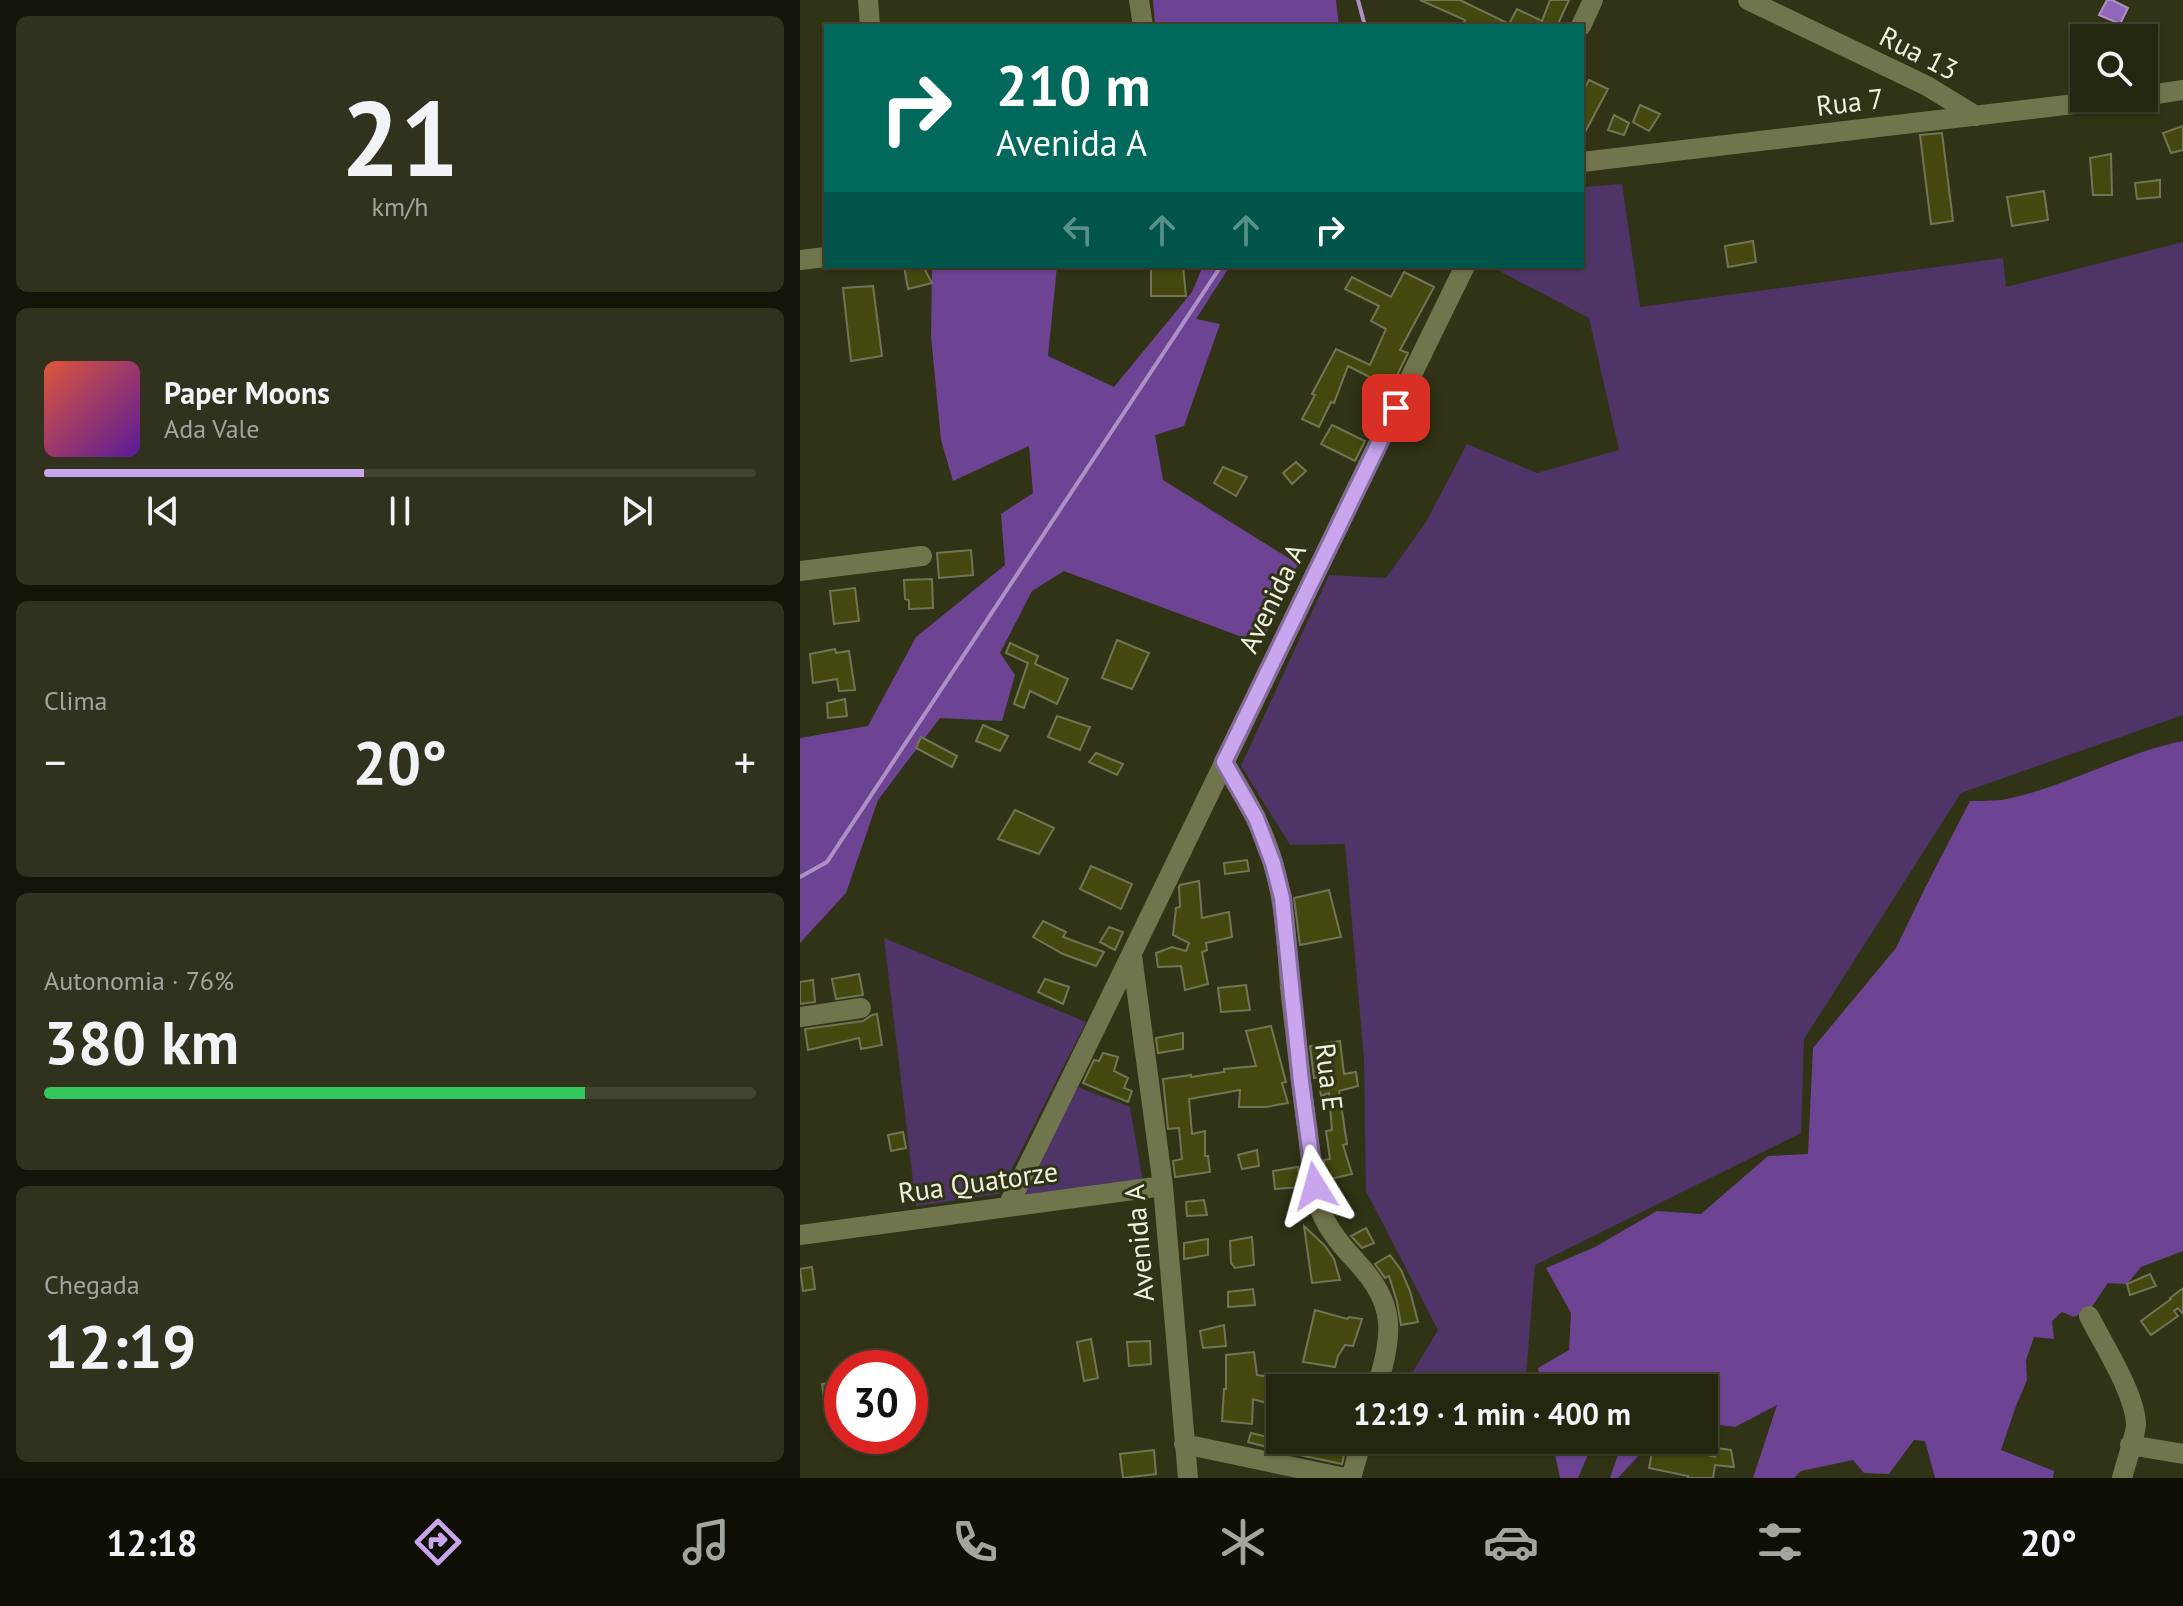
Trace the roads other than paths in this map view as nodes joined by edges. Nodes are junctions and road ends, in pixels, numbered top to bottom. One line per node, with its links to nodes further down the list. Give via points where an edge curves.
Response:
1 (868, 0): 5 (street)
2 (1139, 0): 6 (street)
3 (1593, 0): 7 (street)
4 (1748, 0): 11 (street, Rua 13, via 1927,86)
5 (870, 24)
6 (1143, 24)
7 (1582, 24)
8 (2183, 90): 9 (street)
9 (2158, 94)
10 (2070, 105): 11 (street, Rua 7)
11 (1976, 116): 12 (street, Rua 7)
12 (1584, 162)
13 (824, 257): 14 (street)
14 (800, 260)
15 (1464, 268): 18 (street, Avenida A)
16 (922, 556): 17 (street)
17 (800, 571)
18 (1224, 762): 19 (street, Avenida A); 26 (street, Rua E, via 1256,818 1282,898 1318,1204 1341,1246 1385,1302 1389,1321)
19 (1132, 956): 22 (street, Avenida A); 23 (street, Avenida A)
20 (861, 1008): 21 (street)
21 (800, 1017)
22 (1163, 1186): 23 (street, Rua Quatorze); 27 (street, Avenida A)
23 (1008, 1206): 24 (street, Rua Quatorze)
24 (800, 1235)
25 (2089, 1316): 28 (street, via 2131,1402 2136,1425)
26 (1381, 1374)
27 (1184, 1444): 31 (street, Avenida A); 32 (street)
28 (2130, 1445): 30 (street); 33 (street)
29 (1357, 1454): 32 (street)
30 (2183, 1454)
31 (1188, 1478)
32 (1348, 1478)
33 (2122, 1478)

